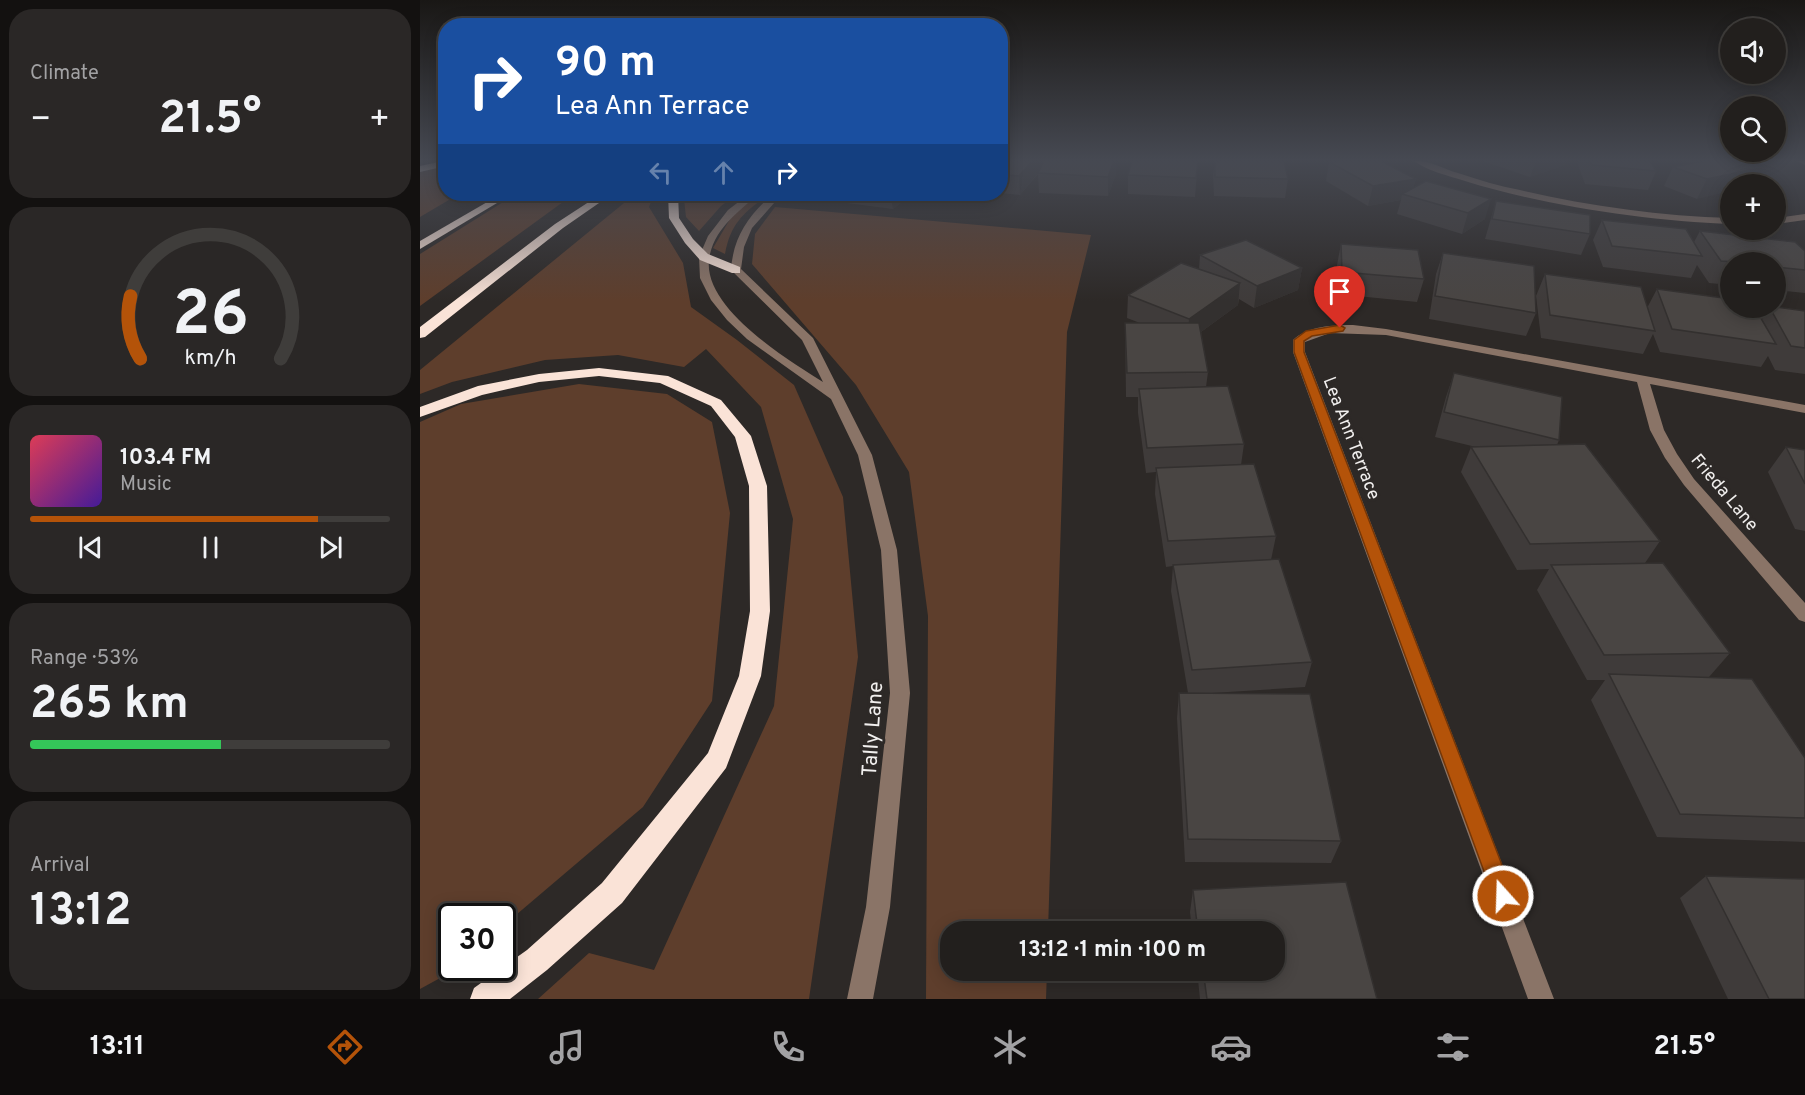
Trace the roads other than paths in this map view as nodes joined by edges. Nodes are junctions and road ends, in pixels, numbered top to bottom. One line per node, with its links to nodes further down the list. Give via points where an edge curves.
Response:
1 (484, 208): 10 (highway)
2 (587, 208): 13 (highway)
3 (674, 208): 11 (highway, via 674,218)
4 (737, 208): 11 (street, via 726,216)
5 (762, 208): 12 (street, via 745,229 736,255)
6 (1613, 208): 9 (street)
7 (1805, 217): 8 (street)
8 (1786, 220)
9 (1720, 221)
10 (420, 246)
11 (704, 257): 12 (highway); 15 (street, Tally Lane, via 705,277 717,305 779,358)
12 (736, 270): 15 (street, Tally Lane, via 807,338)
13 (420, 334)
14 (1642, 378): 16 (street, Lea Ann Terrace); 18 (street, Frieda Lane, via 1657,430 1670,455); 21 (street, Lea Ann Terrace, via 1378,331 1323,330 1299,340 1299,352)
15 (837, 398): 20 (street, Tally Lane, via 865,454 889,550 900,693 878,907)
16 (1805, 409)
17 (420, 412): 19 (highway, via 478,391 539,378 599,372 663,379 716,403 742,436 758,486 760,611 750,676 717,760 612,893 537,960)
18 (1805, 615)
19 (485, 999)
20 (860, 999)
21 (1541, 999)

